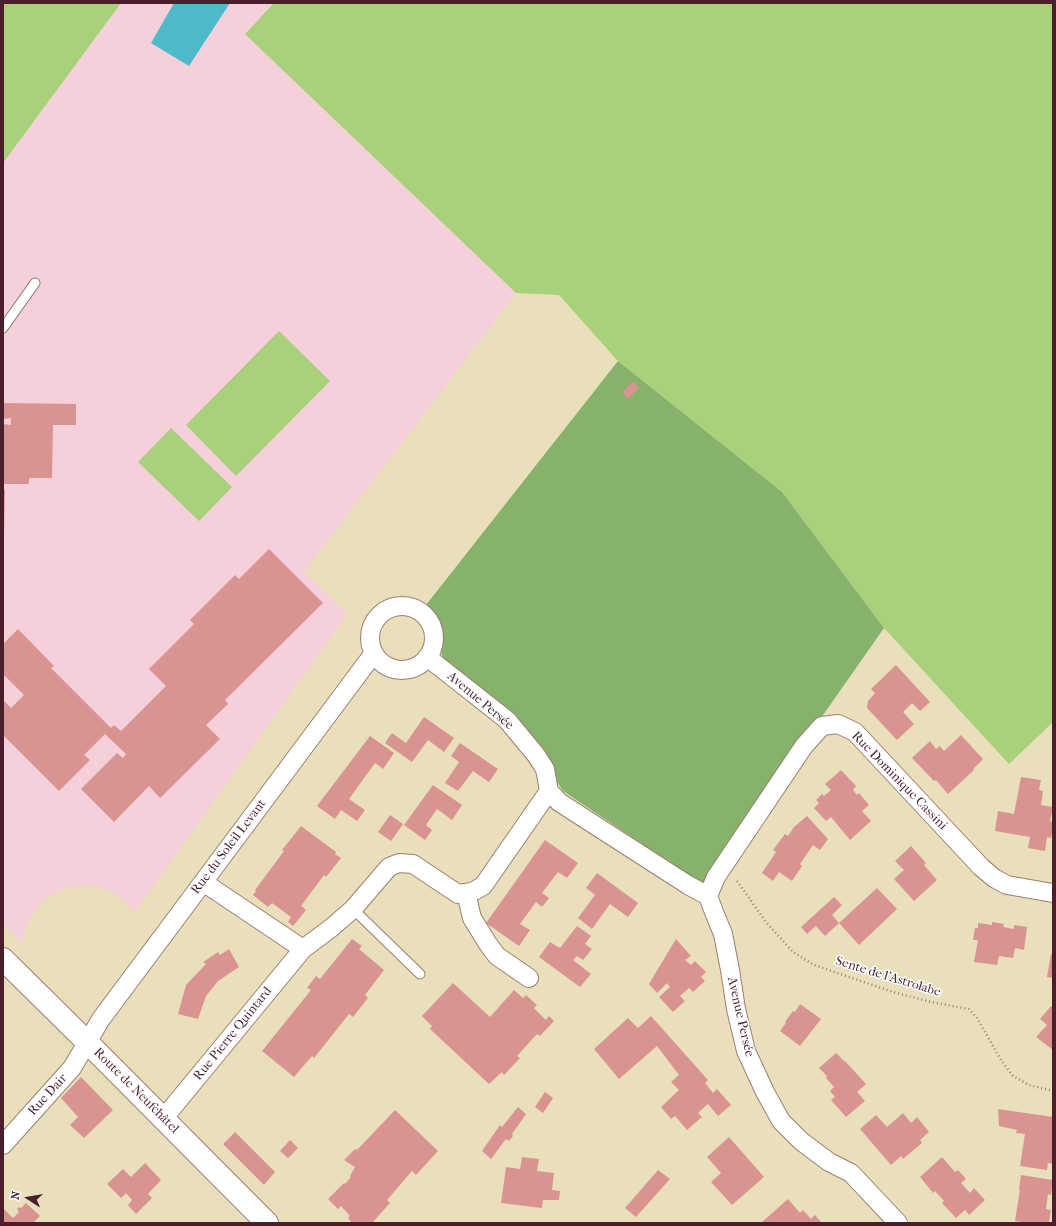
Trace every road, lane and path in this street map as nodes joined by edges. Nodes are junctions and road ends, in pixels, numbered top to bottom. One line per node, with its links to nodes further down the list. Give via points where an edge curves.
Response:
1 (35, 283): 2 (lane)
2 (3, 328)
3 (374, 653): 4 (street, via 385,665 399,670 415,667); 4 (street, via 371,646 371,630 379,616 392,608 408,607 422,614 432,627 433,642); 7 (street, Rue du Soleil Levant)
4 (427, 657): 5 (street, Avenue Persée, via 508,720 545,769)
5 (549, 791): 8 (street, via 483,886); 10 (street, via 565,806 688,886)
6 (724, 864): 9 (street, Rue Dominique Cassini, via 804,746 822,726 838,724 856,732 975,862 994,878 1007,885); 10 (street); 17 (path, Sente de l'Astrolabe, via 766,922 793,952 814,965 893,992 969,1009 1013,1076 1029,1085)
7 (203, 882): 12 (street); 16 (street, Rue du Soleil Levant, via 101,1019)
8 (466, 893): 11 (street, Rue Pierre Quintard, via 458,894 413,864 399,863 389,867); 15 (street, via 472,918 497,956)
9 (1053, 893)
10 (708, 896): 21 (street, Avenue Persée, via 723,934 746,1051 781,1121 800,1141 829,1162 851,1173)
11 (353, 909): 12 (street, Rue Pierre Quintard); 14 (lane)
12 (303, 949): 18 (street, Rue Pierre Quintard)
13 (3, 959): 16 (main road, Route de Neufchâtel)
14 (420, 974)
15 (528, 978)
16 (88, 1042): 18 (main road, Route de Neufchâtel); 19 (street, Rue Dair, via 72,1068)
17 (1053, 1091)
18 (163, 1119): 20 (main road, Route de Neufchâtel)
19 (3, 1145)
20 (267, 1223)
21 (898, 1223)

